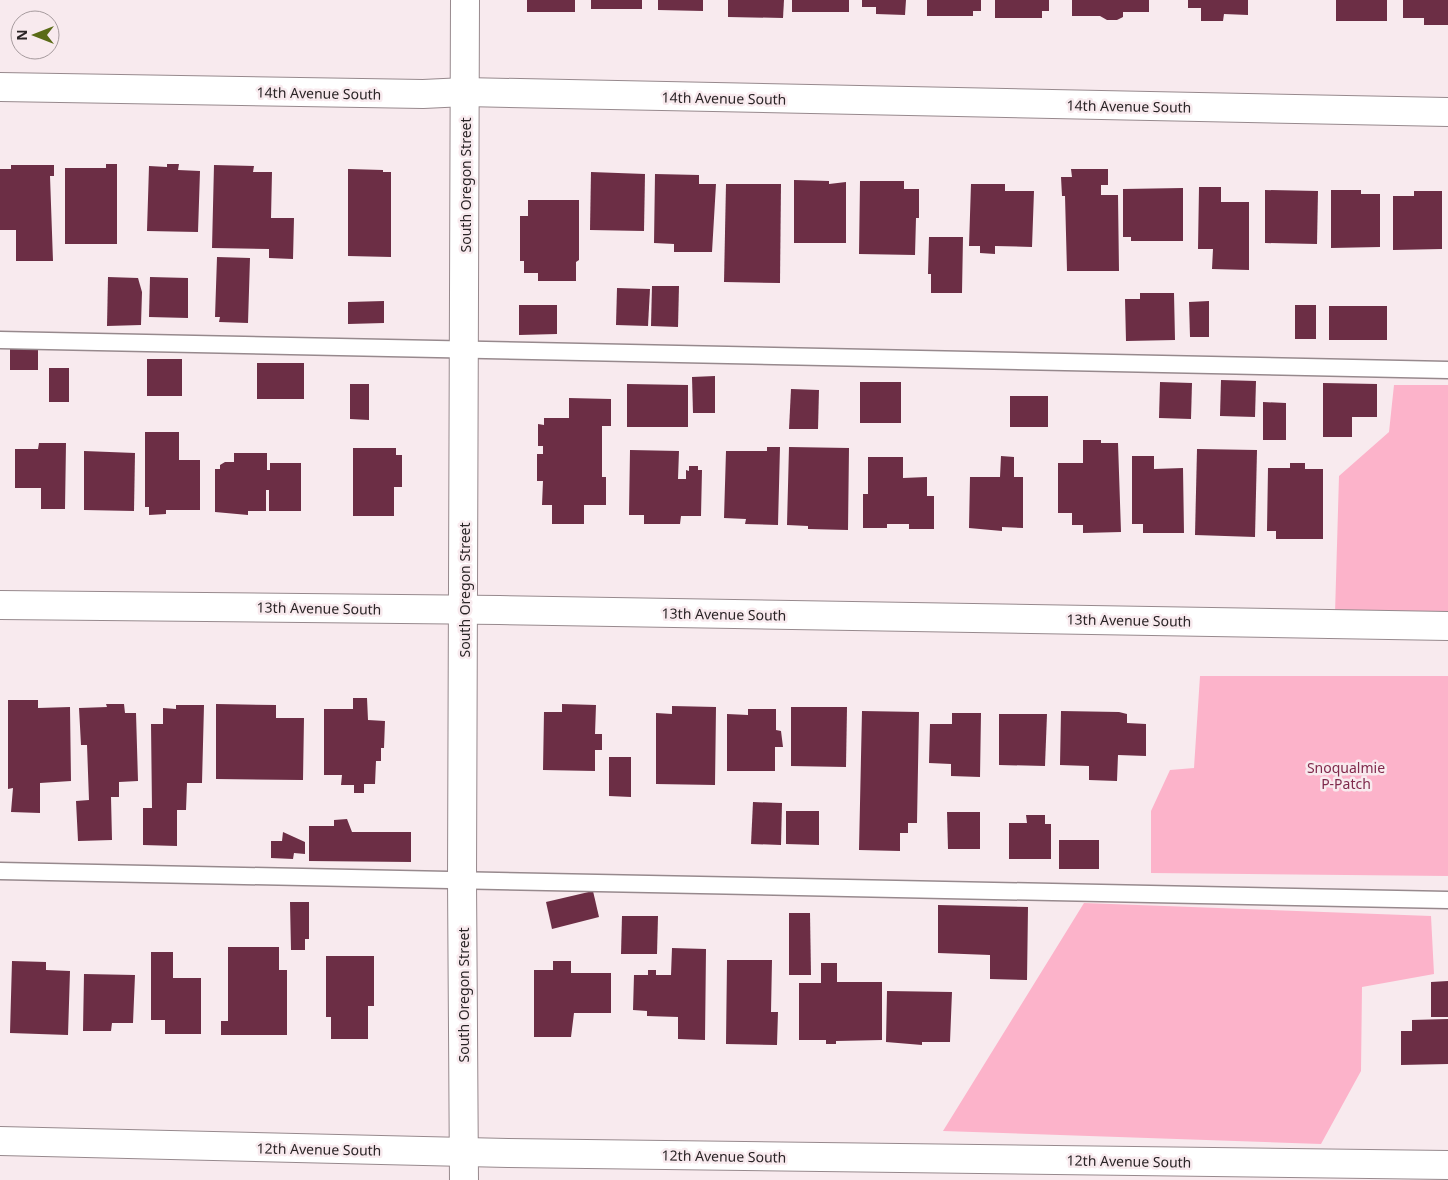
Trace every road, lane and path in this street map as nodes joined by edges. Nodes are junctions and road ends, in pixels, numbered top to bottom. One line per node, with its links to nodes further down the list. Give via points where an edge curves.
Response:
1 (466, 0): 3 (street, South Oregon Street)
2 (0, 87): 3 (street, 14th Avenue South)
3 (465, 92): 4 (street, 14th Avenue South); 6 (street, South Oregon Street)
4 (1448, 112)
5 (0, 340): 6 (lane)
6 (464, 350): 7 (lane); 9 (street, South Oregon Street)
7 (1448, 370)
8 (0, 605): 9 (street, 13th Avenue South)
9 (465, 610): 10 (street, 13th Avenue South); 12 (street, South Oregon Street)
10 (1448, 626)
11 (0, 871): 12 (lane)
12 (462, 880): 13 (lane); 15 (street, South Oregon Street)
13 (1448, 900)
14 (0, 1141): 15 (street, 12th Avenue South)
15 (464, 1152): 16 (street, 12th Avenue South); 17 (street, South Oregon Street)
16 (1448, 1165)
17 (464, 1180)

